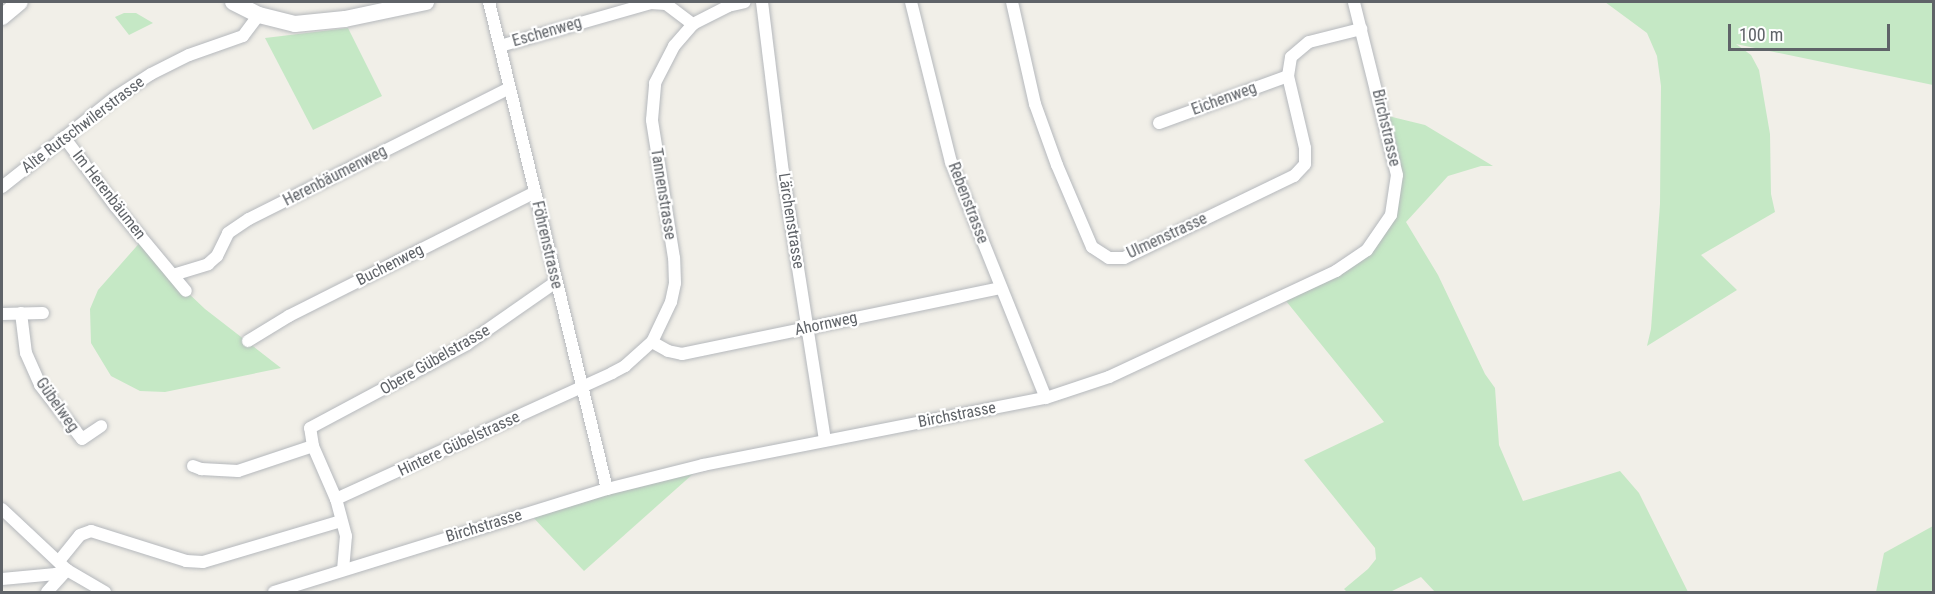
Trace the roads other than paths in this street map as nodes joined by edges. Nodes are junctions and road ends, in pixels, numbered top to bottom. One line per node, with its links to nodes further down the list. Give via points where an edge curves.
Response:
1 (20, 2): 11 (street)
2 (233, 2): 10 (street)
3 (426, 2): 10 (street, via 318,24 295,24)
4 (489, 2): 14 (street, Föhrenstrasse)
5 (745, 2): 12 (street, Tannenstrasse)
6 (762, 2): 28 (street, Lärchenstrasse)
7 (911, 2): 23 (street, Rebenstrasse, via 951,162)
8 (1012, 2): 15 (street, Ulmenstrasse, via 1035,104 1057,165 1092,247 1109,258 1124,258 1294,176 1305,164 1305,148)
9 (1354, 2): 13 (street, Birchstrasse)
10 (259, 15): 18 (street, Alte Rutschwilerstrasse, via 243,36 189,55 151,74)
11 (2, 17)
12 (693, 24): 14 (street, Eschenweg, via 666,4 651,3); 30 (street, Tannenstrasse, via 674,46 655,82 652,120 675,283 671,302)
13 (1361, 29): 15 (street, via 1309,42 1291,57); 32 (street, Birchstrasse, via 1397,175 1391,215 1367,250 1336,271 1145,361)
14 (500, 46): 16 (street, Föhrenstrasse)
15 (1288, 76): 17 (street, Eichenweg)
16 (509, 88): 20 (street, Föhrenstrasse); 21 (street, Herenbäumenweg, via 249,219 228,233 217,256 208,264)
17 (1159, 123)
18 (64, 137): 19 (street, Alte Rutschwilerstrasse); 21 (street, Im Herenbäumen)
19 (2, 187)
20 (534, 193): 22 (street, Föhrenstrasse); 29 (street, Buchenweg, via 289,316)
21 (173, 275): 24 (street, Im Herenbäumen)
22 (556, 282): 31 (street, Föhrenstrasse); 35 (street, Obere Gübelstrasse, via 467,344 310,428)
23 (1001, 288): 28 (street, Ahornweg); 32 (street, Rebenstrasse)
24 (186, 291)
25 (21, 313): 26 (street); 27 (street); 33 (street, Gübelweg, via 26,353 40,385 82,439)
26 (43, 313)
27 (2, 314)
28 (808, 328): 30 (street, Ahornweg, via 682,354); 34 (street, Lärchenstrasse)
29 (248, 341)
30 (652, 342): 31 (street, Tannenstrasse, via 625,366)
31 (580, 388): 37 (street, Föhrenstrasse); 38 (street, Hintere Gübelstrasse)
32 (1046, 398): 34 (street, Birchstrasse)
33 (101, 426)
34 (825, 440): 37 (street, Birchstrasse)
35 (313, 446): 36 (street, via 238,471); 38 (street)
36 (193, 466)
37 (607, 489): 42 (street, Birchstrasse)
38 (336, 499): 40 (street)
39 (2, 509): 41 (street)
40 (341, 521): 41 (street, via 203,562 186,561 91,531 80,536); 42 (street, via 346,536)
41 (63, 566): 43 (street, via 56,574); 44 (street); 45 (street)
42 (343, 570): 46 (street, Birchstrasse)
43 (2, 579)
44 (46, 592)
45 (105, 592)
46 (274, 592)

